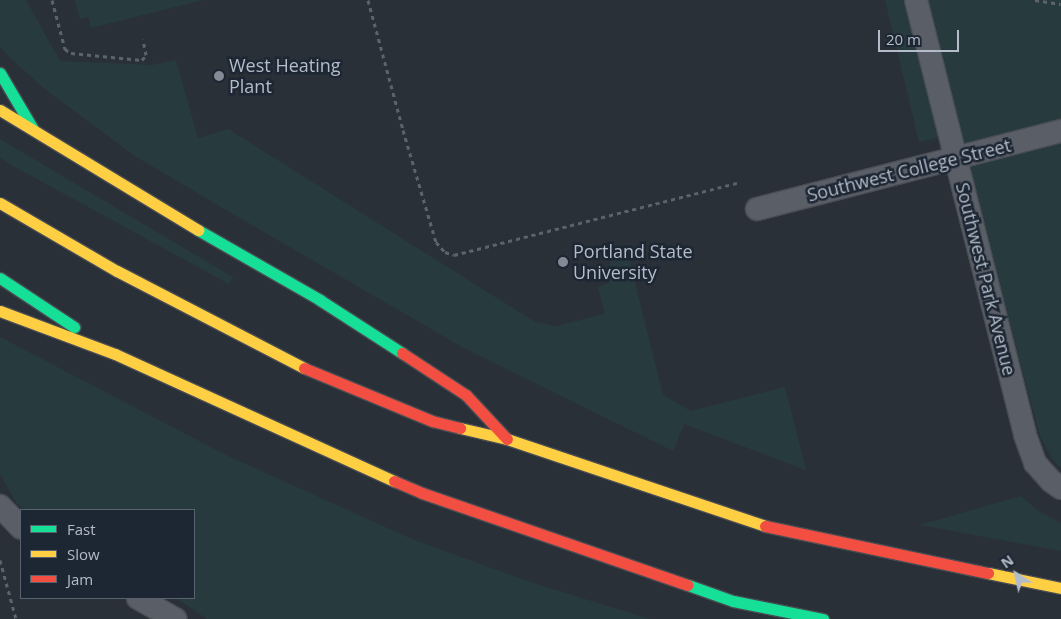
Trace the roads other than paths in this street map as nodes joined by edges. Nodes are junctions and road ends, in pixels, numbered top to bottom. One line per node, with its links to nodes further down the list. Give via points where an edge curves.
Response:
1 (916, 0): 6 (street, Southwest Park Avenue)
2 (0, 73): 4 (highway)
3 (0, 110): 4 (highway)
4 (33, 129): 12 (highway, via 226,247 320,300 466,395)
5 (1061, 131): 6 (street, Southwest College Street)
6 (956, 157): 8 (street, Southwest College Street); 13 (street, Southwest Park Avenue, via 1025,436 1035,463)
7 (0, 203): 12 (highway, via 117,271 289,362 432,421)
8 (756, 209)
9 (0, 278): 11 (highway)
10 (0, 311): 11 (highway)
11 (115, 354): 18 (highway, via 422,493)
12 (507, 439): 16 (highway, via 755,524)
13 (1061, 488)
14 (0, 506): 15 (street)
15 (20, 527)
16 (1061, 588)
17 (140, 599): 19 (street)
18 (733, 601): 20 (highway); 21 (highway)
19 (175, 619)
20 (761, 619)
21 (823, 619)

